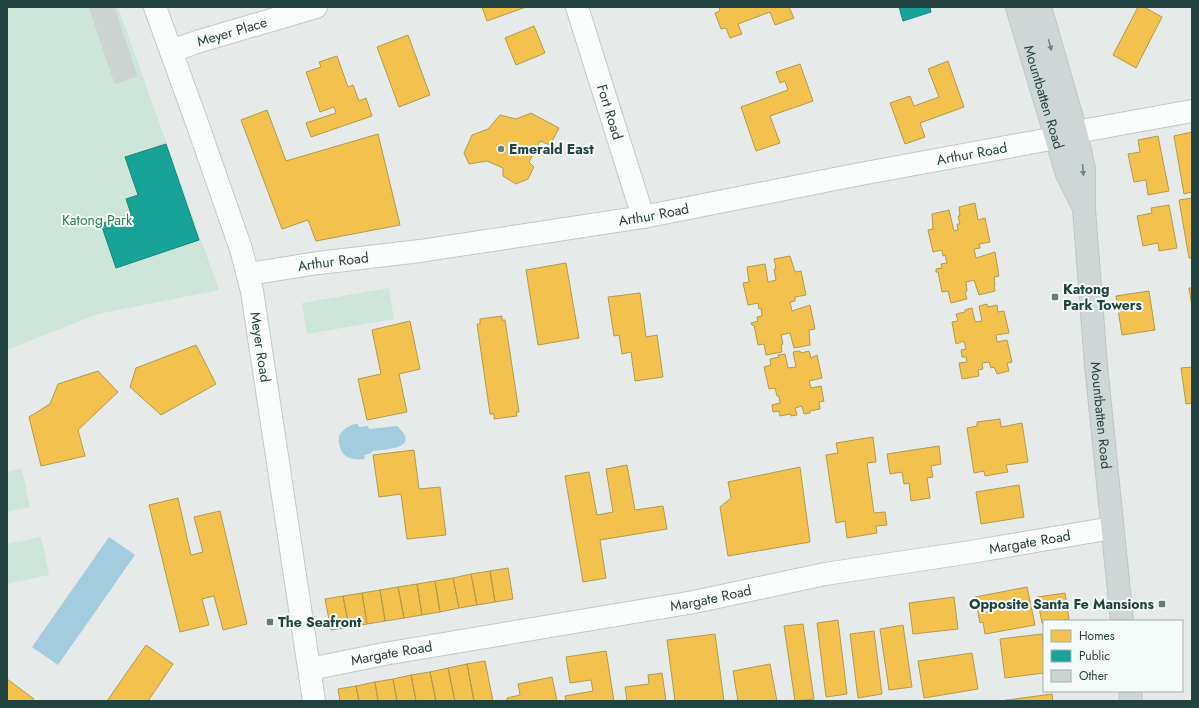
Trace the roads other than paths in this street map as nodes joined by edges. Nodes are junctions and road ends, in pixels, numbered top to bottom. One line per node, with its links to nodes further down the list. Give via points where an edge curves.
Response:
1 (155, 7): 6 (street, Meyer Road)
2 (316, 7): 6 (street, Meyer Place)
3 (577, 7): 9 (street, Fort Road)
4 (1017, 7): 8 (main road, Mountbatten Road)
5 (1040, 7): 8 (main road, Mountbatten Road, one-way to 8)
6 (171, 51): 10 (street, Meyer Road)
7 (1192, 111): 8 (street, Arthur Road)
8 (1066, 135): 9 (street, Arthur Road); 11 (main road, Mountbatten Road, via 1067,174 1084,209)
9 (643, 217): 10 (street, Arthur Road)
10 (248, 274): 13 (street, Meyer Road)
11 (1112, 528): 12 (main road, Mountbatten Road); 13 (street, Margate Road, via 825,574 694,602 384,654)
12 (1122, 620)
13 (310, 669): 14 (street, Meyer Road)
14 (314, 701)

